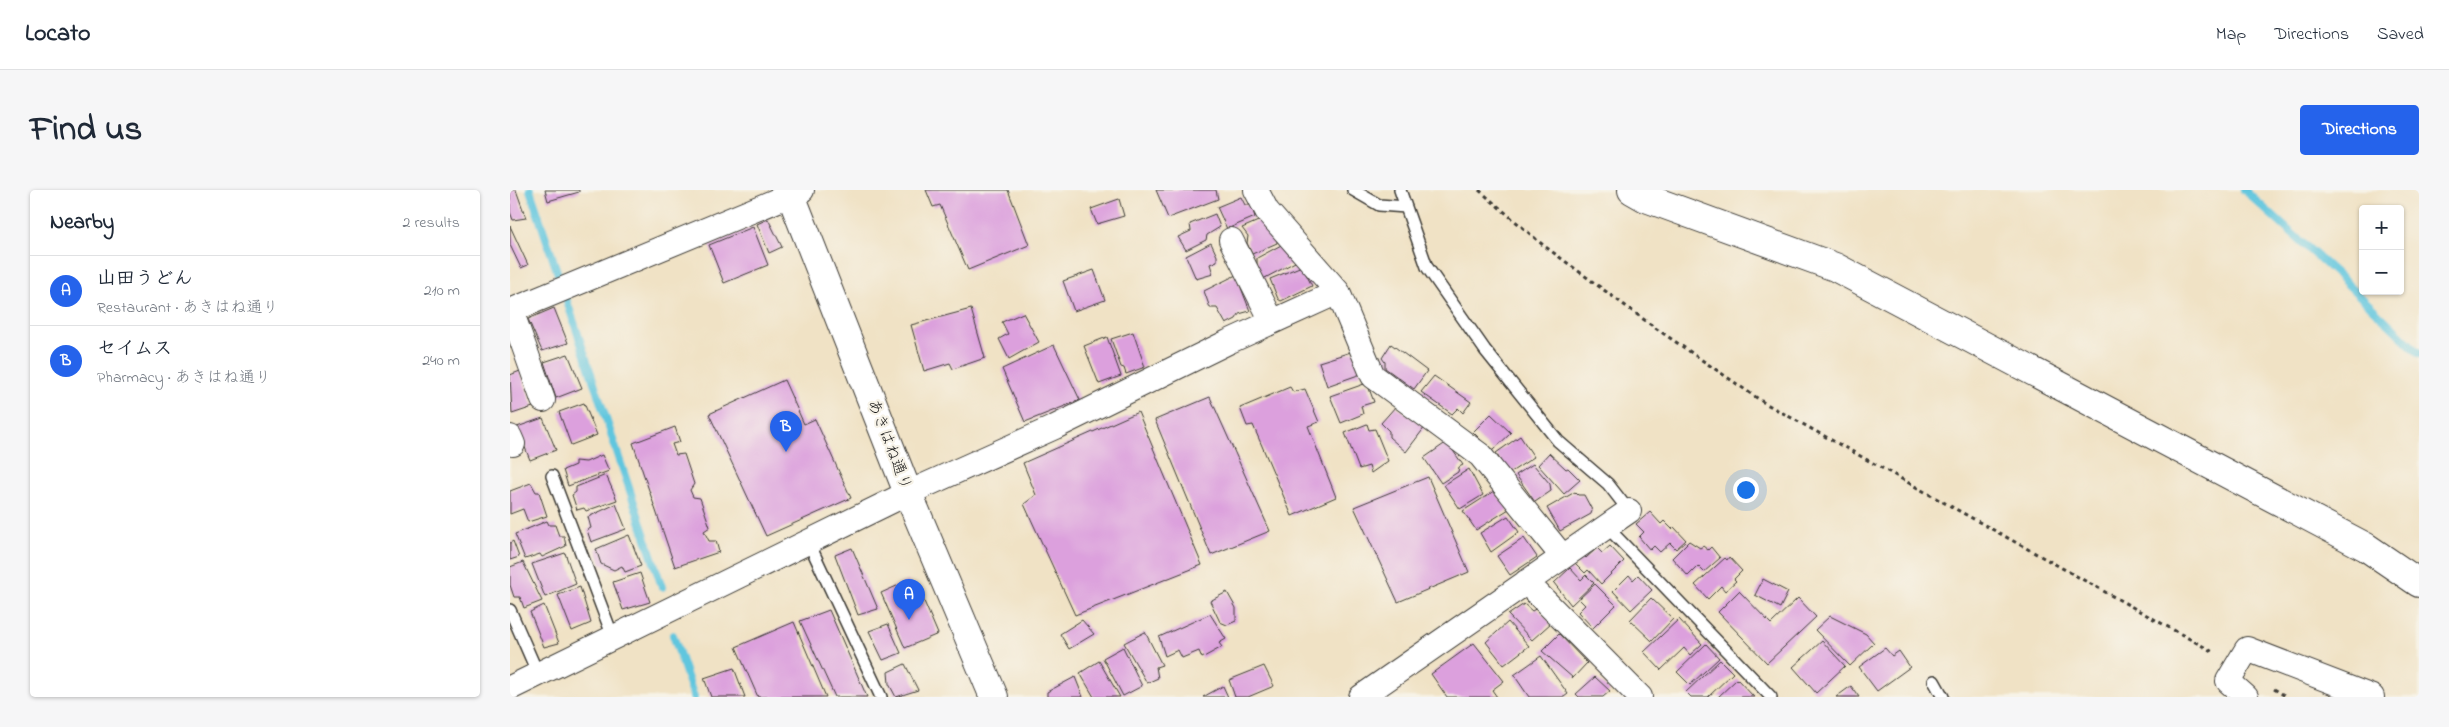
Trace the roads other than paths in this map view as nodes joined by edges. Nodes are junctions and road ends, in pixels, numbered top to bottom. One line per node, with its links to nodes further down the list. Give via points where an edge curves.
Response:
1 (1256, 190): 8 (street, via 1267,211)
2 (1352, 190): 6 (lane, via 1379,205)
3 (1400, 190): 6 (lane)
4 (1632, 190): 19 (street, via 1646,198 1835,267 2366,547)
5 (794, 191): 9 (street); 13 (street, あきはね通り)
6 (1406, 207): 14 (lane, via 1427,267 1485,350 1558,441 1608,484)
7 (1230, 240): 10 (street)
8 (1338, 292): 10 (street); 17 (street, via 1373,376 1480,455)
9 (510, 310): 11 (street)
10 (1272, 322): 13 (street)
11 (543, 400)
12 (552, 476): 21 (lane)
13 (908, 493): 16 (street); 26 (street, あきはね通り)
14 (1629, 511): 15 (street)
15 (1606, 526): 17 (street); 29 (lane)
16 (808, 542): 21 (street); 25 (lane)
17 (1562, 556): 18 (street)
18 (1526, 582): 27 (street); 28 (street)
19 (2419, 583)
20 (510, 610): 22 (lane)
21 (613, 637): 22 (street)
22 (538, 674): 24 (street)
23 (1934, 682): 30 (lane)
24 (510, 688)
25 (881, 697)
26 (994, 697)
27 (1361, 697)
28 (1640, 697)
29 (1771, 697)
30 (1943, 697)
31 (2246, 697): 32 (street, via 2228,681 2247,649)
32 (2372, 697)

